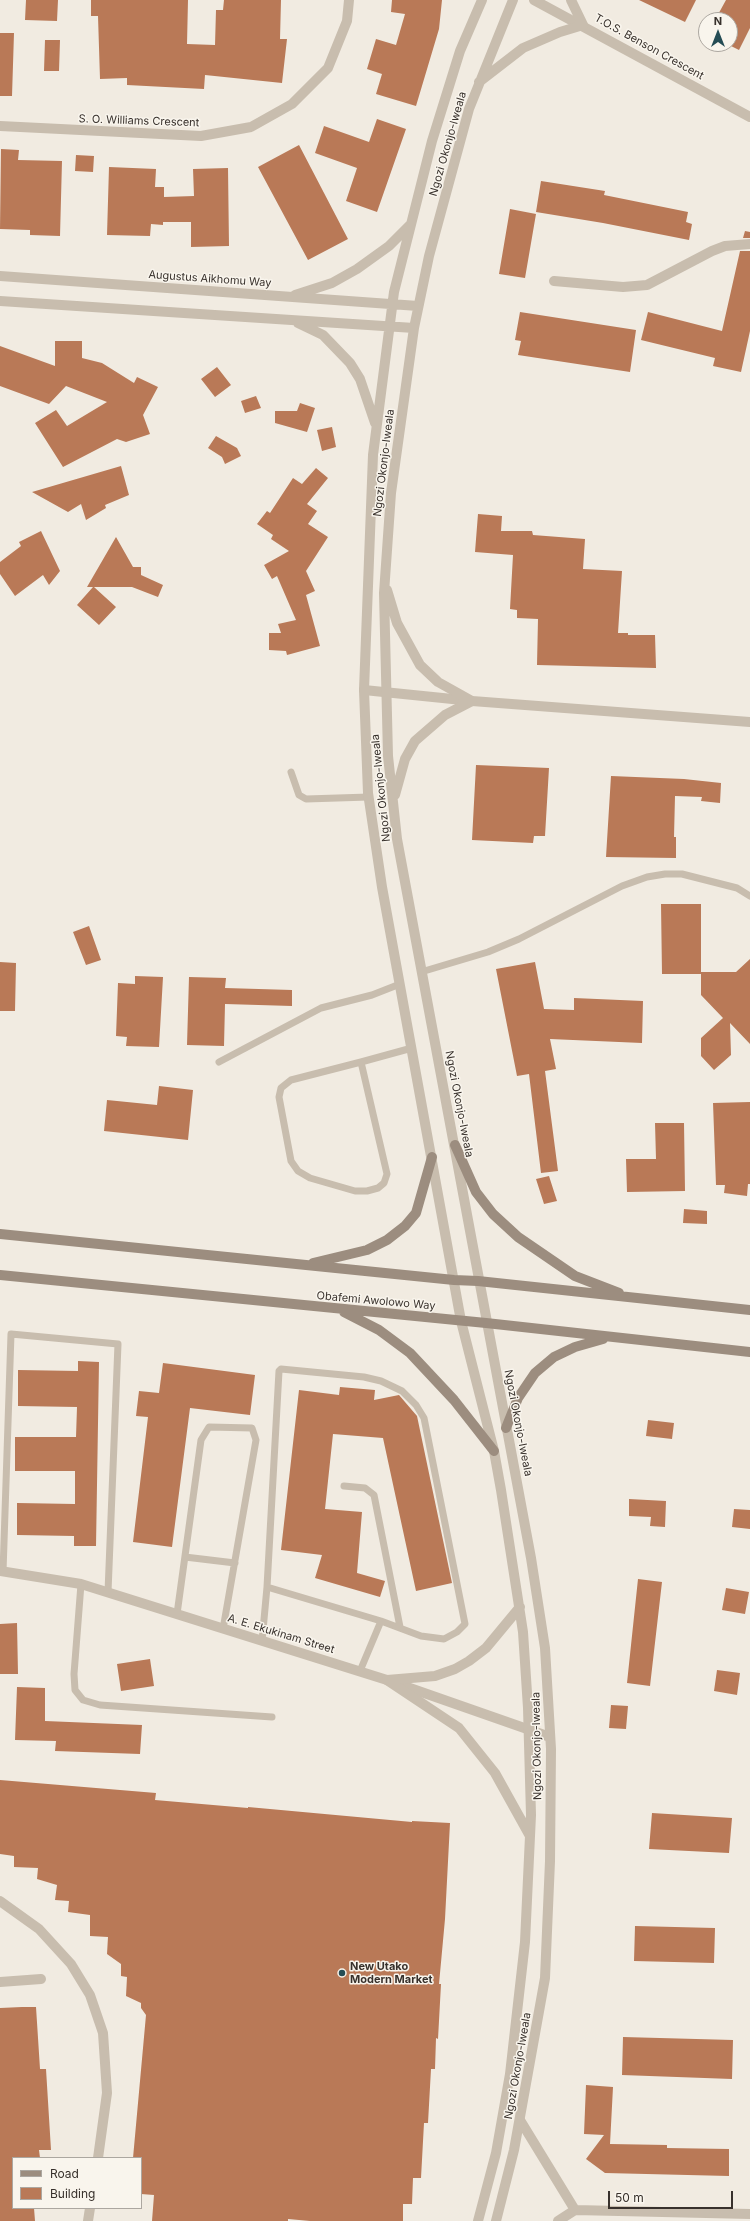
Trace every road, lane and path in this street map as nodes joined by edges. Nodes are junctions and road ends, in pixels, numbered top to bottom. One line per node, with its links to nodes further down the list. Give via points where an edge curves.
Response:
1 (349, 0): 9 (street, S. O. Williams Crescent, via 347,21 328,68 292,104 251,127 201,136)
2 (482, 0): 10 (street, Ngozi Okonjo-Iweala, via 458,59 432,141)
3 (513, 0): 7 (street, Ngozi Okonjo-Iweala)
4 (534, 0): 6 (street, T.O.S. Benson Crescent)
5 (571, 0): 6 (street)
6 (583, 25): 7 (street, via 523,48); 8 (street, T.O.S. Benson Crescent)
7 (479, 82): 17 (street, Ngozi Okonjo-Iweala, via 431,249)
8 (750, 117)
9 (0, 126)
10 (411, 224): 14 (street, via 389,246 357,269 332,283); 16 (street, Ngozi Okonjo-Iweala)
11 (750, 244): 13 (street, via 724,246 647,285 623,287)
12 (0, 276): 14 (street, Augustus Aikhomu Way)
13 (554, 281)
14 (288, 296): 16 (street, Augustus Aikhomu Way)
15 (0, 301): 18 (street)
16 (392, 304): 17 (street, Augustus Aikhomu Way); 19 (street, Ngozi Okonjo-Iweala)
17 (418, 306): 20 (street, Ngozi Okonjo-Iweala)
18 (291, 320): 19 (street); 21 (street, via 322,335 350,363 360,379)
19 (389, 328): 20 (street); 21 (street, Ngozi Okonjo-Iweala)
20 (414, 328): 22 (street, Ngozi Okonjo-Iweala, via 391,493)
21 (376, 426): 23 (street, Ngozi Okonjo-Iweala)
22 (385, 581): 24 (street, Ngozi Okonjo-Iweala); 25 (street, via 397,623 420,665 438,682)
23 (364, 690): 24 (street); 28 (street, Ngozi Okonjo-Iweala)
24 (385, 691): 25 (street); 29 (street, Ngozi Okonjo-Iweala)
25 (472, 701): 26 (street); 29 (street, via 445,715 415,741 405,759)
26 (750, 722)
27 (290, 772): 28 (lane, via 298,795 306,799)
28 (369, 797): 32 (street, Ngozi Okonjo-Iweala, via 382,888)
29 (393, 801): 31 (street, Ngozi Okonjo-Iweala, via 397,840)
30 (750, 896): 31 (lane, via 737,888 682,874 647,878 615,889 519,939 488,952)
31 (421, 972): 36 (street, Ngozi Okonjo-Iweala)
32 (400, 984): 33 (street, Ngozi Okonjo-Iweala); 34 (lane, via 372,995 321,1008)
33 (412, 1048): 35 (lane); 37 (street, Ngozi Okonjo-Iweala)
34 (219, 1062)
35 (361, 1062): 35 (lane, via 290,1080 281,1088 279,1097 291,1161 298,1171 310,1178 355,1191 378,1188 384,1183 387,1174)
36 (455, 1144): 42 (street, Ngozi Okonjo-Iweala); 43 (main road, via 476,1192 493,1214 518,1237 575,1276)
37 (432, 1157): 39 (main road, via 416,1213 405,1226 387,1240 367,1250); 41 (street, Ngozi Okonjo-Iweala)
38 (0, 1234): 39 (main road)
39 (305, 1264): 41 (main road)
40 (0, 1275): 44 (main road, Obafemi Awolowo Way)
41 (454, 1280): 42 (main road); 46 (street, Ngozi Okonjo-Iweala)
42 (478, 1280): 43 (main road); 47 (street, Ngozi Okonjo-Iweala)
43 (632, 1299): 45 (main road)
44 (338, 1310): 46 (main road, Obafemi Awolowo Way); 51 (main road, via 379,1330 410,1353 454,1400)
45 (750, 1310)
46 (461, 1321): 47 (main road, Obafemi Awolowo Way); 51 (street, Ngozi Okonjo-Iweala)
47 (486, 1323): 48 (main road, Obafemi Awolowo Way); 50 (street, Ngozi Okonjo-Iweala)
48 (608, 1338): 49 (main road, Obafemi Awolowo Way); 50 (main road, via 575,1347 554,1357 535,1373 518,1398)
49 (750, 1352)
50 (506, 1428): 69 (street, Ngozi Okonjo-Iweala, via 546,1648)
51 (494, 1451): 59 (street, Ngozi Okonjo-Iweala)
52 (344, 1486): 62 (lane, via 365,1488 374,1495)
53 (185, 1557): 54 (lane); 54 (lane, via 201,1440 209,1426 252,1428 256,1440); 60 (lane)
54 (234, 1563): 63 (lane)
55 (2, 1571): 56 (street, A. E. Ekukinam Street); 58 (lane, via 10,1334 118,1344)
56 (81, 1584): 58 (street, A. E. Ekukinam Street); 67 (lane, via 74,1674 75,1690 83,1700 100,1706)
57 (266, 1587): 61 (lane); 62 (lane, via 279,1371 281,1369 364,1376 381,1381 402,1391 416,1405 424,1418 466,1624 444,1639 421,1636); 64 (lane)
58 (108, 1592): 60 (street, A. E. Ekukinam Street)
59 (520, 1607): 66 (street, via 486,1648 455,1669 435,1676); 68 (street, Ngozi Okonjo-Iweala)
60 (177, 1614): 63 (street, A. E. Ekukinam Street)
61 (381, 1620): 62 (lane); 65 (lane)
62 (400, 1627)
63 (224, 1629): 64 (street, A. E. Ekukinam Street)
64 (262, 1641): 65 (street, A. E. Ekukinam Street)
65 (360, 1671): 66 (street, A. E. Ekukinam Street)
66 (387, 1680): 68 (street, A. E. Ekukinam Street); 70 (street, via 459,1728 495,1773)
67 (272, 1717)
68 (529, 1730): 69 (street, A. E. Ekukinam Street); 70 (street, Ngozi Okonjo-Iweala)
69 (550, 1737): 74 (street, Ngozi Okonjo-Iweala, via 550,1861 546,1978)
70 (531, 1836): 80 (street, Ngozi Okonjo-Iweala, via 525,1942 512,2060 496,2154)
71 (0, 1901): 75 (street, via 39,1929 71,1964 90,1995 103,2033 107,2093)
72 (41, 1979): 73 (street)
73 (0, 1982)
74 (520, 2120): 77 (street); 81 (street, Ngozi Okonjo-Iweala)
75 (98, 2157)
76 (90, 2209): 79 (street)
77 (575, 2210): 78 (street); 82 (street)
78 (750, 2214)
79 (88, 2221)
80 (478, 2221)
81 (496, 2221)
82 (558, 2221)

